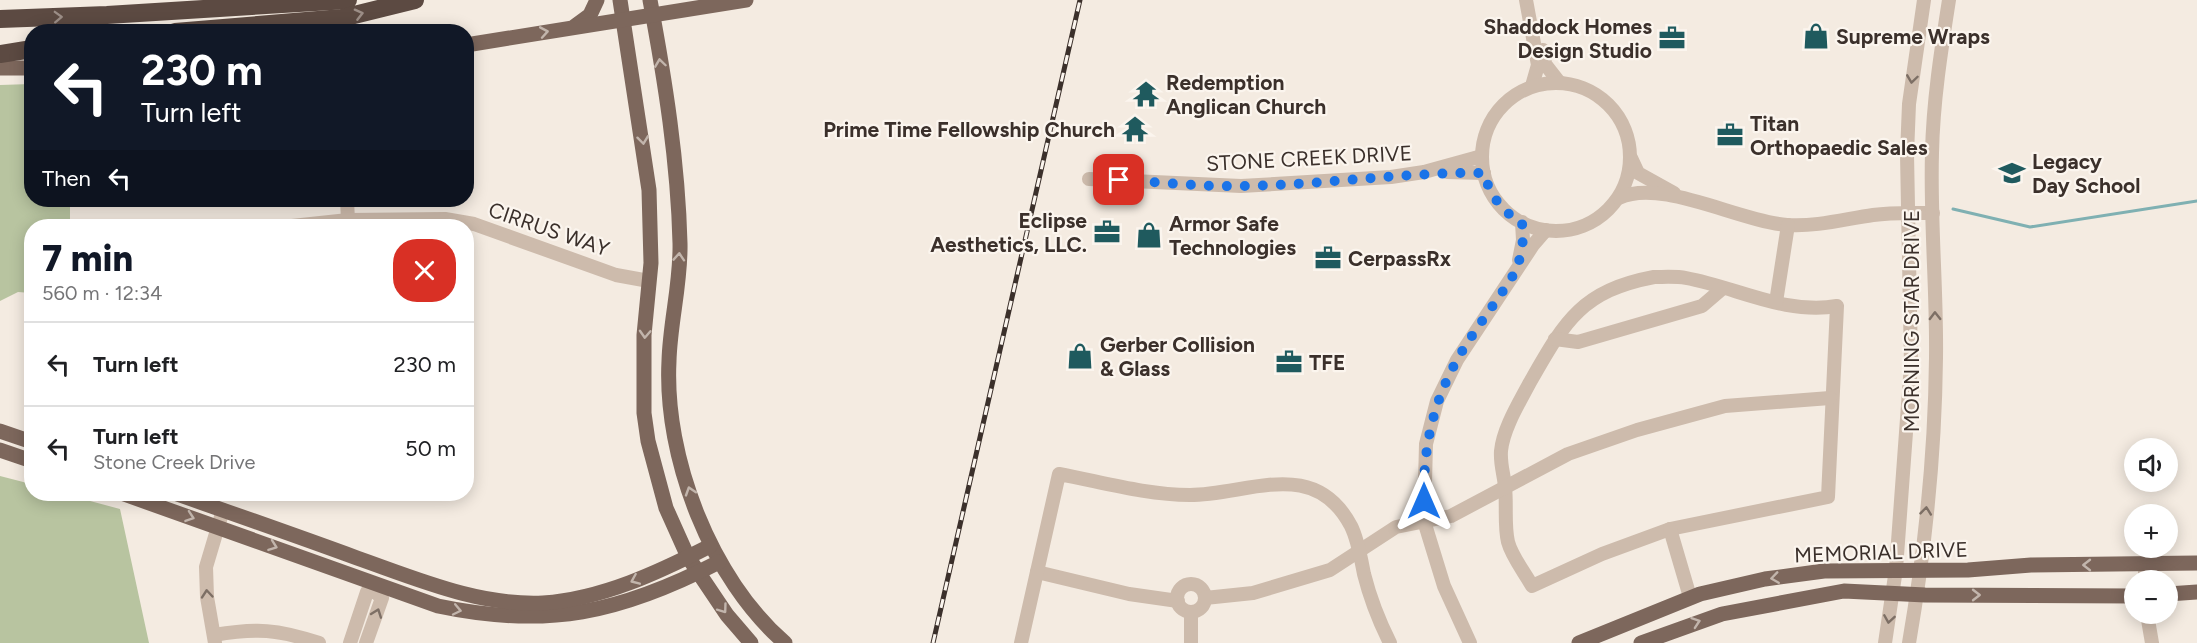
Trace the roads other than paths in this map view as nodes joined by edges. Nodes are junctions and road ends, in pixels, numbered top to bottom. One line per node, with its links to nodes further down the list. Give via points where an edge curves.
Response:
1 (348, 0): 14 (highway, one-way to 1)
2 (415, 0): 16 (highway, one-way to 2, via 342,18)
3 (597, 0): 17 (main road, via 590,15)
4 (620, 0): 15 (main road)
5 (650, 0): 13 (main road)
6 (676, 0): 12 (main road)
7 (747, 0): 12 (main road)
8 (1526, 0): 24 (street, via 1538,65)
9 (1535, 0): 23 (street, via 1545,64)
10 (1924, 0): 32 (street, MORNING STAR DRIVE, one-way to 32, via 1909,104)
11 (1949, 0): 33 (street, MORNING STAR DRIVE, via 1934,103)
12 (693, 8): 13 (main road)
13 (653, 16): 15 (main road); 40 (main road, one-way to 13, via 678,186)
14 (0, 19)
15 (623, 20): 17 (main road); 39 (main road, one-way to 39, via 649,190)
16 (270, 24)
17 (575, 26): 18 (main road, one-way to 17)
18 (474, 44)
19 (24, 50): 20 (highway)
20 (0, 54)
21 (0, 68): 22 (main road)
22 (24, 68)
23 (1559, 82): 24 (street); 26 (street, via 1602,98 1618,114 1628,135)
24 (1532, 86): 25 (street, via 1510,99 1493,117)
25 (1482, 156): 27 (street, STONE CREEK DRIVE); 28 (street)
26 (1631, 158): 30 (street, via 1638,172); 31 (street)
27 (1424, 172): 28 (street, STONE CREEK DRIVE); 29 (street, STONE CREEK DRIVE, via 1241,186)
28 (1484, 173): 34 (street, via 1493,197)
29 (1089, 179)
30 (1681, 197): 31 (street, via 1637,191); 36 (street, via 1737,216)
31 (1619, 198): 37 (street, via 1590,224 1571,230)
32 (1909, 213): 33 (street); 36 (street); 62 (street, MORNING STAR DRIVE, via 1911,364)
33 (1933, 213): 63 (street, MORNING STAR DRIVE, one-way to 33, via 1936,357)
34 (1522, 222): 37 (street); 38 (street)
35 (474, 224): 39 (street, CIRRUS WAY, via 616,275)
36 (1788, 225): 42 (street)
37 (1546, 230): 38 (street)
38 (1518, 267): 53 (street, via 1457,360 1437,401 1426,444)
39 (649, 281): 40 (main road); 58 (main road, one-way to 58, via 644,413 666,508)
40 (677, 282): 56 (main road, one-way to 40, via 685,474 673,424 669,362)
41 (1723, 288): 42 (street); 43 (street, via 1702,306 1578,342); 43 (street, via 1685,277 1623,283 1577,311)
42 (1776, 302): 44 (street, via 1815,310 1837,306)
43 (1555, 339): 49 (street, via 1519,403 1501,449)
44 (1830, 398): 49 (street, via 1725,406 1568,454); 55 (street, via 1828,497)
45 (0, 431): 46 (main road)
46 (24, 439)
47 (0, 450): 48 (main road)
48 (24, 458)
49 (1505, 486): 53 (street, via 1451,516); 55 (street, via 1508,542 1532,586)
50 (145, 501): 54 (main road, one-way to 54)
51 (197, 501): 52 (main road)
52 (223, 510): 54 (street); 67 (main road)
53 (1424, 521): 57 (street, via 1396,527); 90 (street, via 1444,586)
54 (218, 526): 68 (main road, one-way to 68); 81 (street, one-way to 54, via 206,567)
55 (1670, 529): 75 (street)
56 (710, 546): 58 (main road); 59 (main road)
57 (1360, 553): 65 (street, via 1351,526 1338,507 1318,491 1292,484 1268,483 1190,495 1059,474); 76 (street, via 1329,570 1253,593); 89 (street, via 1378,617)
58 (688, 557): 66 (main road); 78 (main road, one-way to 78, via 626,584)
59 (719, 562): 66 (main road); 86 (main road, via 742,598)
60 (2197, 563): 61 (main road, MEMORIAL DRIVE)
61 (2145, 565): 63 (main road, MEMORIAL DRIVE, one-way to 63); 64 (street)
62 (1896, 569): 63 (main road, MEMORIAL DRIVE); 72 (street, MORNING STAR DRIVE); 75 (main road, MEMORIAL DRIVE, one-way to 75, via 1824,571)
63 (1920, 569): 73 (street, MORNING STAR DRIVE)
64 (2145, 570)
65 (1037, 572): 77 (street, via 1129,594); 87 (street)
66 (698, 573): 78 (main road, via 648,594 581,614); 85 (main road, one-way to 85)
67 (404, 575): 69 (main road); 78 (main road)
68 (377, 588): 69 (main road); 83 (street, via 367,592); 84 (street, one-way to 68, via 382,598)
69 (398, 592): 78 (main road, one-way to 78, via 481,615)
70 (2197, 592): 71 (main road)
71 (2178, 593)
72 (1892, 594): 73 (main road, MEMORIAL DRIVE); 92 (main road, MEMORIAL DRIVE, one-way to 72, via 1722,614 1767,604 1844,591); 93 (street, MORNING STAR DRIVE, one-way to 93)
73 (1917, 595): 74 (main road, MEMORIAL DRIVE, one-way to 74); 94 (street, MORNING STAR DRIVE)
74 (2124, 596)
75 (1690, 597): 91 (main road, MEMORIAL DRIVE)
76 (1205, 598): 77 (street, via 1200,589 1191,585 1179,591); 79 (street, via 1199,610)
77 (1178, 601): 79 (street, via 1182,609)
78 (531, 610)
79 (1191, 612): 88 (street)
80 (2149, 624): 95 (street)
81 (215, 639): 82 (street, via 249,630 284,631)
82 (319, 643)
83 (350, 643)
84 (366, 643)
85 (751, 643)
86 (785, 643)
87 (1021, 643)
88 (1191, 643)
89 (1390, 643)
90 (1470, 643)
91 (1579, 643)
92 (1641, 643)
93 (1885, 643)
94 (1909, 643)
95 (2152, 643)

